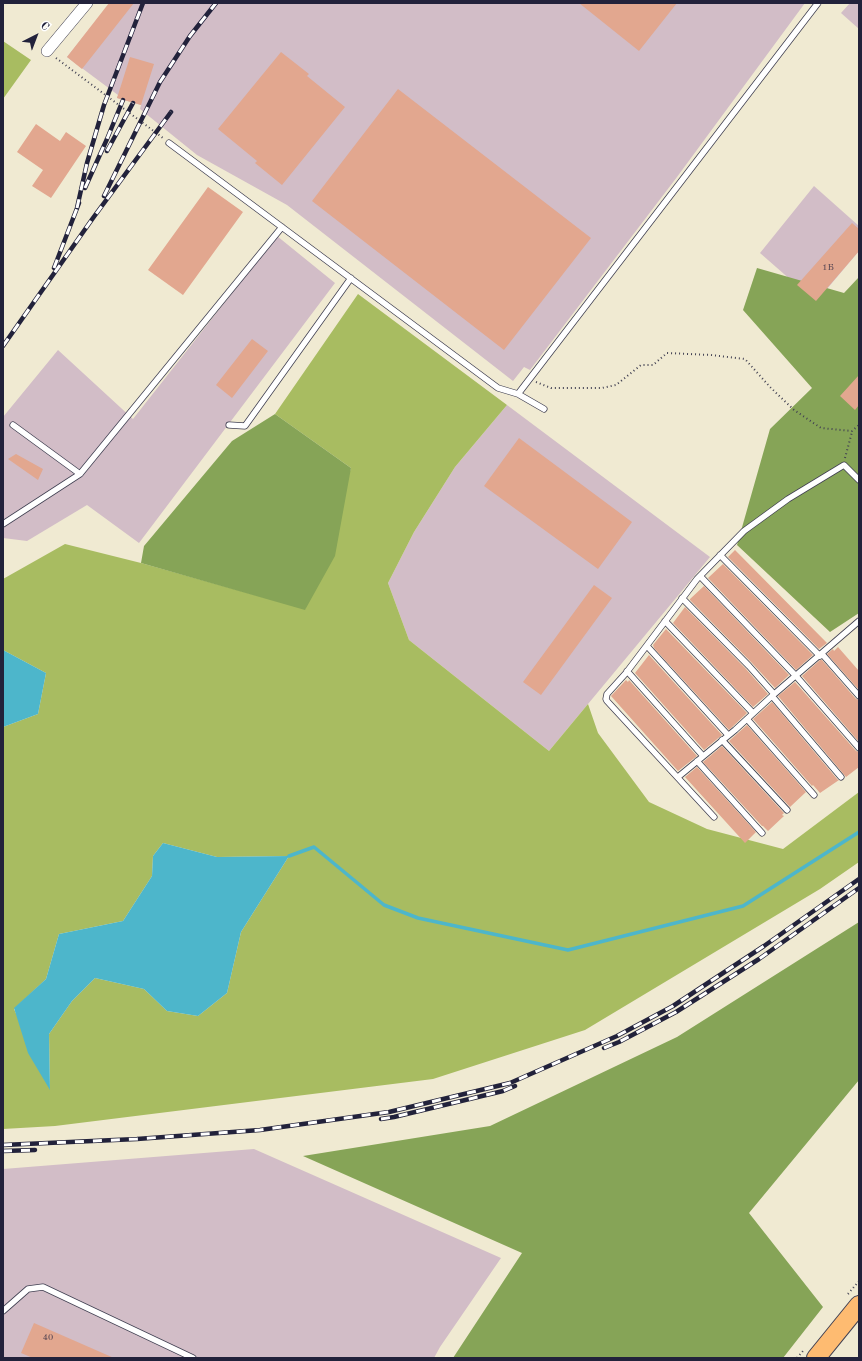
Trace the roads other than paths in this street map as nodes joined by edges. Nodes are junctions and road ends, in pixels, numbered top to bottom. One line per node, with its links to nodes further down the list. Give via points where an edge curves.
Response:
1 (87, 3): 3 (street)
2 (818, 3): 7 (lane)
3 (47, 51)
4 (169, 143): 5 (lane)
5 (282, 227): 6 (lane); 11 (lane)
6 (351, 278): 7 (lane, via 498,388); 10 (lane, via 245,426)
7 (518, 394): 8 (lane)
8 (544, 409)
9 (13, 425): 11 (lane)
10 (229, 425)
11 (80, 474): 13 (lane)
12 (859, 480): 14 (lane, via 844,466 757,520)
13 (3, 524)
14 (720, 555): 15 (lane); 20 (lane)
15 (700, 576): 16 (lane); 22 (lane)
16 (682, 598): 17 (lane); 23 (lane, via 749,666)
17 (665, 621): 19 (lane); 25 (lane)
18 (859, 621): 20 (lane)
19 (647, 646): 21 (lane); 27 (lane)
20 (821, 655): 22 (lane); 24 (lane)
21 (627, 671): 30 (lane); 32 (lane, via 607,694 606,699)
22 (796, 676): 23 (lane); 29 (lane)
23 (773, 695): 25 (lane); 33 (lane)
24 (859, 696)
25 (753, 713): 26 (lane)
26 (747, 719): 27 (lane); 34 (lane)
27 (728, 735): 28 (lane)
28 (722, 740): 30 (lane); 35 (lane)
29 (859, 748)
30 (703, 756): 31 (lane)
31 (697, 761): 32 (lane); 37 (lane)
32 (678, 777): 36 (lane)
33 (841, 777)
34 (814, 795)
35 (787, 810)
36 (714, 816)
37 (762, 833)
38 (859, 1305): 41 (highway)
39 (3, 1311): 40 (lane, via 28,1288 44,1287)
40 (192, 1358)
41 (816, 1358)

